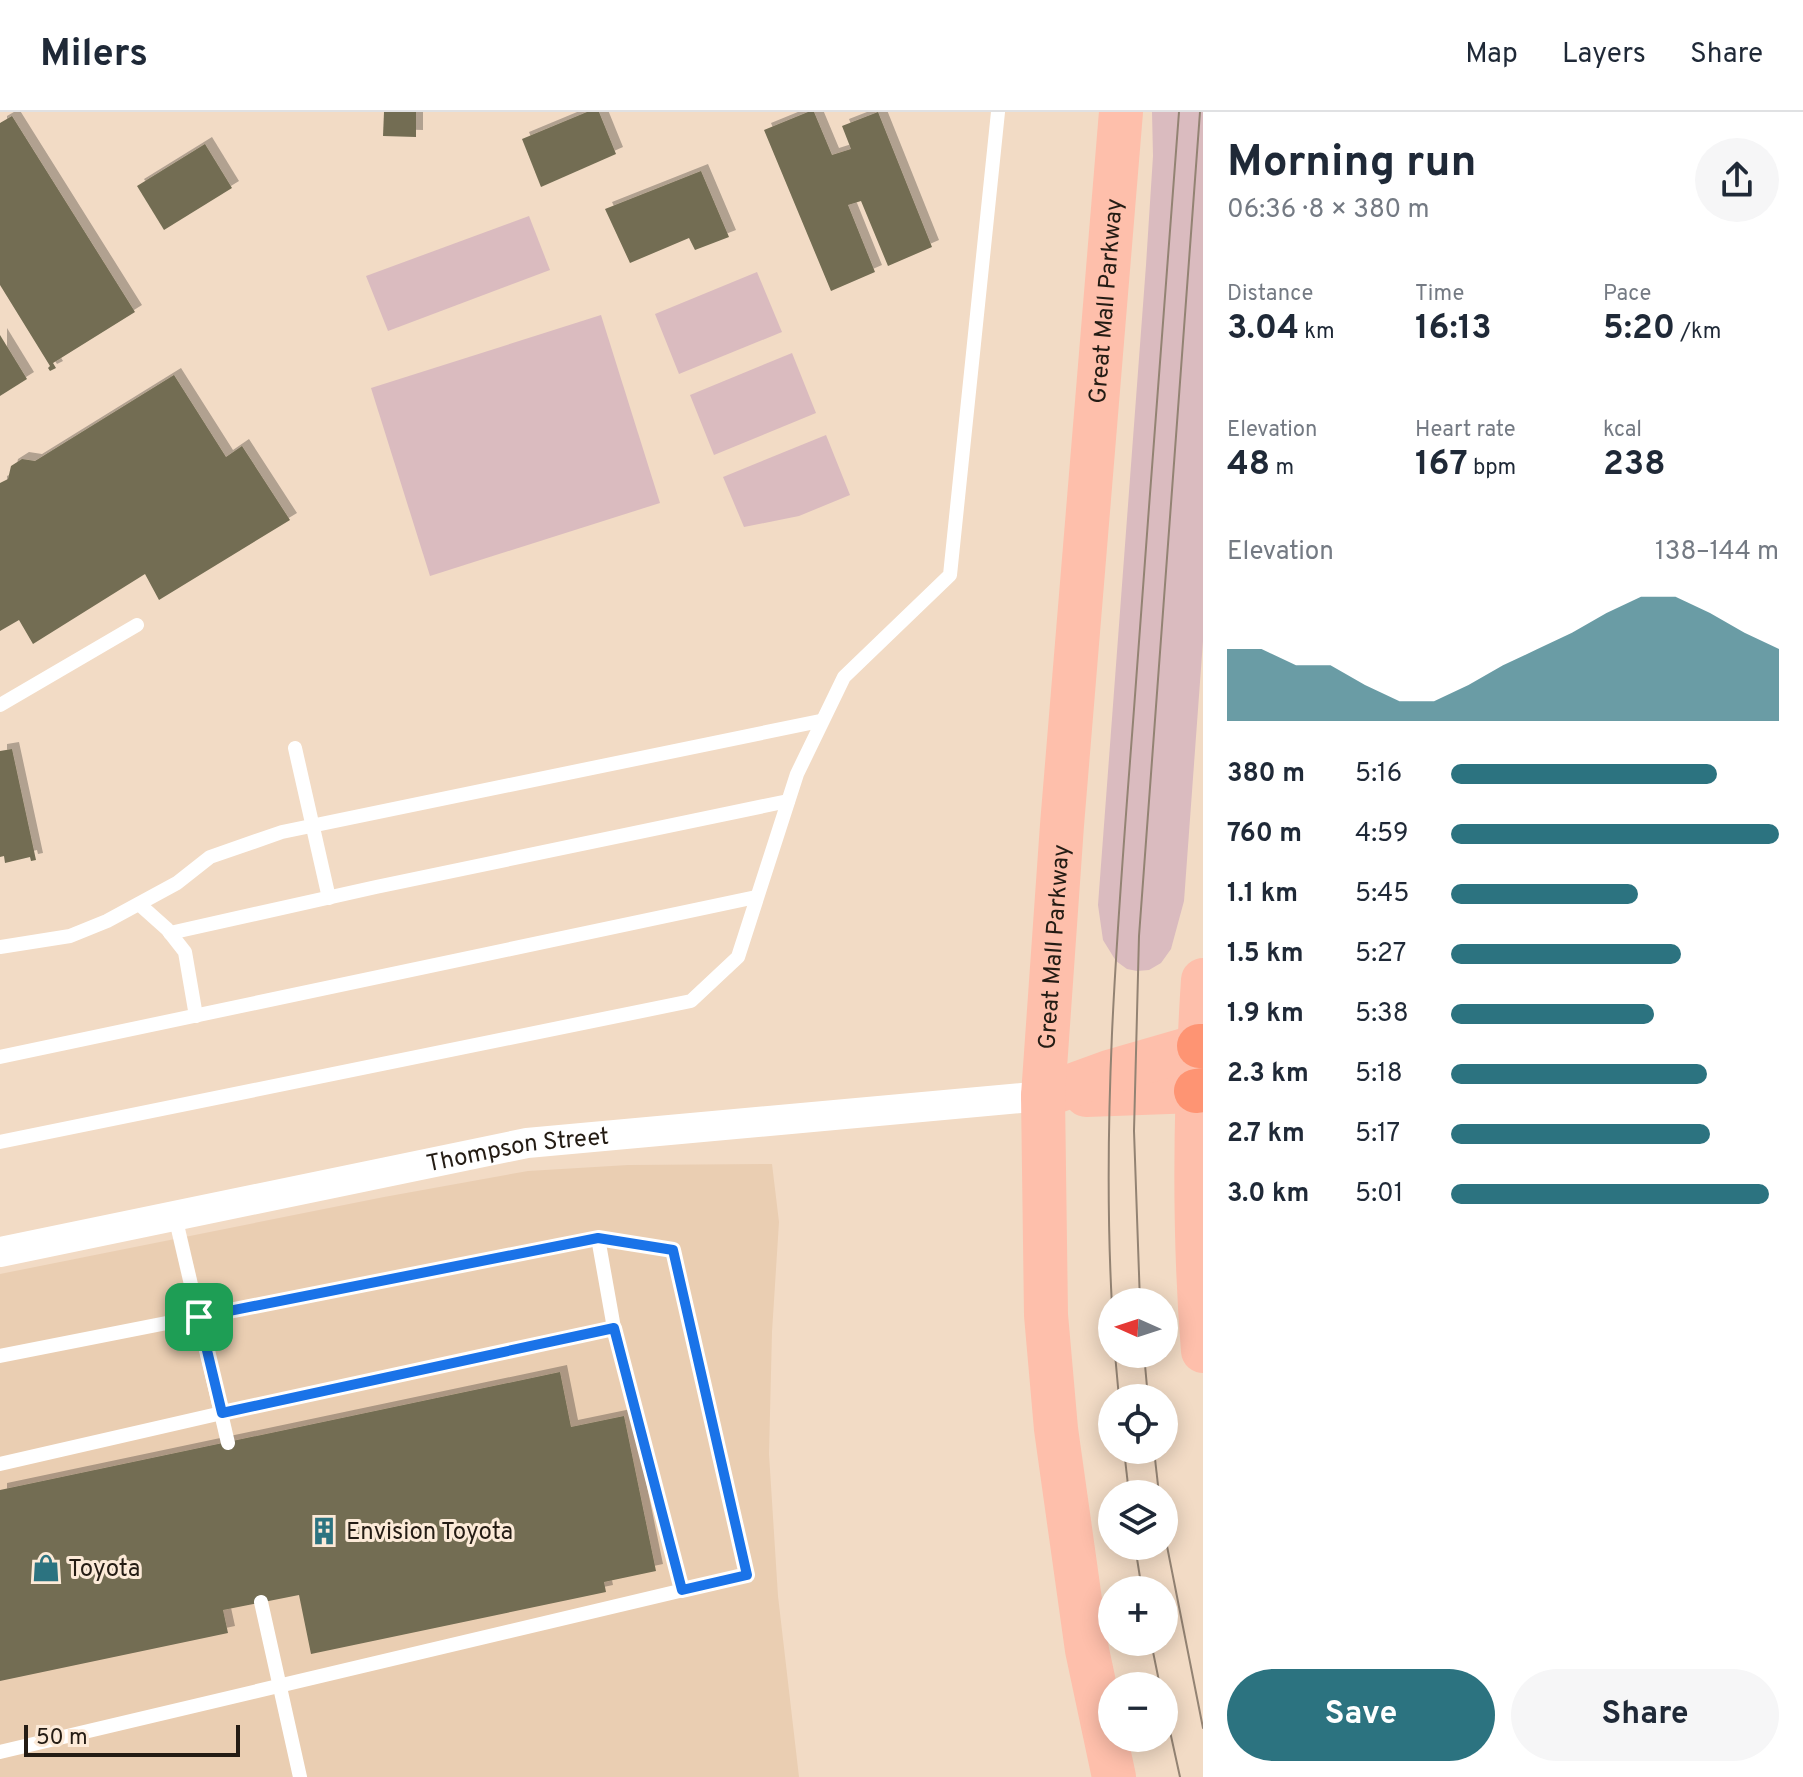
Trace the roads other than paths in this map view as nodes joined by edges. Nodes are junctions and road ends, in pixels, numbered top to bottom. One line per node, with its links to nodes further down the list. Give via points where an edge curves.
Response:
1 (998, 112): 5 (lane, via 950,575 844,677)
2 (1121, 112): 19 (main road, Great Mall Parkway)
3 (137, 625): 4 (lane)
4 (0, 705)
5 (820, 721): 7 (lane); 8 (lane)
6 (295, 748): 8 (lane)
7 (788, 801): 9 (lane); 10 (lane)
8 (314, 825): 10 (lane); 11 (lane, via 210,857)
9 (756, 897): 15 (lane); 20 (lane, via 738,957 691,1001)
10 (329, 898): 12 (lane)
11 (139, 904): 12 (lane); 13 (lane, via 70,936)
12 (170, 933): 15 (lane, via 185,952)
13 (0, 947)
14 (1203, 980): 16 (main road)
15 (196, 1016): 17 (lane)
16 (1201, 1046): 18 (main road); 19 (main road, Thompson Street)
17 (0, 1057)
18 (1200, 1091): 19 (main road, Thompson Street); 26 (main road, via 1196,1187)
19 (1043, 1096): 21 (street, Thompson Street, via 527,1143); 36 (main road, Great Mall Parkway, via 1046,1315 1057,1443 1087,1650)
20 (0, 1142)
21 (175, 1216): 23 (street, Thompson Street); 24 (lane)
22 (598, 1238): 24 (lane); 25 (lane); 31 (lane, via 673,1250 747,1575)
23 (0, 1252)
24 (199, 1317): 27 (lane); 28 (lane)
25 (614, 1328): 28 (lane); 31 (lane)
26 (1203, 1351)
27 (0, 1356)
28 (222, 1413): 29 (lane); 30 (lane)
29 (228, 1443)
30 (0, 1464)
31 (682, 1590): 33 (lane)
32 (261, 1602): 33 (lane)
33 (279, 1686): 34 (lane); 35 (lane)
34 (0, 1752)
35 (300, 1777)
36 (1114, 1777)

